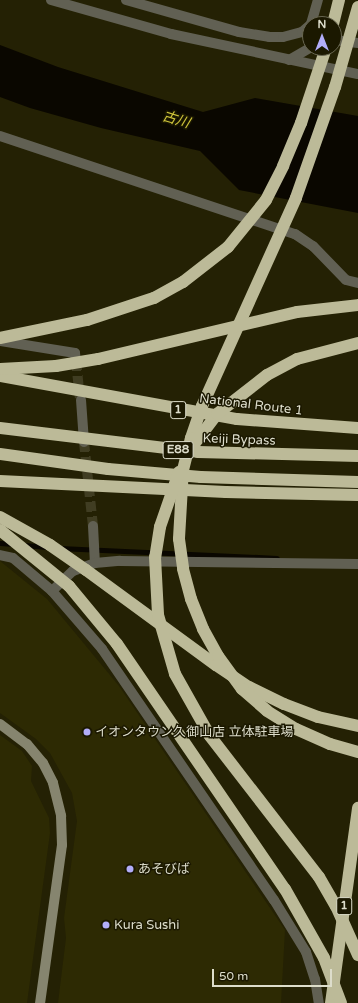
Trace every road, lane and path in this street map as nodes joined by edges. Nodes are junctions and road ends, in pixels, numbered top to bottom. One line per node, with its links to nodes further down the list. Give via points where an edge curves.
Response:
1 (52, 0): 13 (street, via 171,34)
2 (126, 0): 8 (street, via 239,32 269,37 284,37)
3 (318, 0): 6 (street)
4 (339, 0): 7 (highway)
5 (358, 7): 41 (highway, bridge, via 296,198 193,431 183,469 179,539 189,592 203,629 218,656 242,689 267,711 296,729 330,744)
6 (313, 16)
7 (336, 16)
8 (302, 32)
9 (342, 41): 10 (street)
10 (358, 43)
11 (302, 53): 13 (street)
12 (323, 56): 18 (highway, bridge, via 301,124 266,200 223,252 183,282 154,298 87,320)
13 (289, 60): 14 (street)
14 (358, 74)
15 (0, 136): 16 (street, via 295,234 313,246 346,280)
16 (358, 283)
17 (358, 305): 21 (highway, bridge, via 297,312 98,359 56,366)
18 (0, 339): 20 (street, via 75,352)
19 (358, 343): 45 (highway, bridge, via 297,359 267,375 240,394 213,419 196,440 180,468 168,499 155,557 155,590 165,645 191,706 210,736 319,877 336,906)
20 (76, 361)
21 (0, 369)
22 (0, 376): 25 (highway, National Route 1 / 1, via 223,417 287,425)
23 (80, 400): 26 (street)
24 (0, 428): 28 (highway, Keiji Bypass / E88, bridge, via 198,452)
25 (358, 428)
26 (84, 442)
27 (0, 454): 30 (highway, E88, bridge, via 108,469 201,477)
28 (358, 456)
29 (0, 481): 31 (highway, via 226,492)
30 (358, 482)
31 (358, 495)
32 (0, 517): 40 (highway, bridge, via 50,545 249,687 318,717)
33 (93, 526): 36 (street)
34 (0, 530): 49 (highway, bridge, via 69,586 117,644 285,889 324,958)
35 (0, 555): 38 (street, via 13,558)
36 (95, 563): 37 (street, via 120,561); 38 (street, via 73,571)
37 (358, 564)
38 (52, 591): 47 (street, via 102,649 274,900 306,952 315,979)
39 (0, 724): 46 (street, via 27,744 43,763 53,783 61,816 62,846)
40 (358, 726)
41 (358, 752)
42 (358, 808): 44 (highway, 1)
43 (358, 853): 44 (highway)
44 (345, 897): 48 (highway, 1)
45 (358, 954)
46 (40, 1003)
47 (319, 1003)
48 (331, 1003)
49 (341, 1003)

